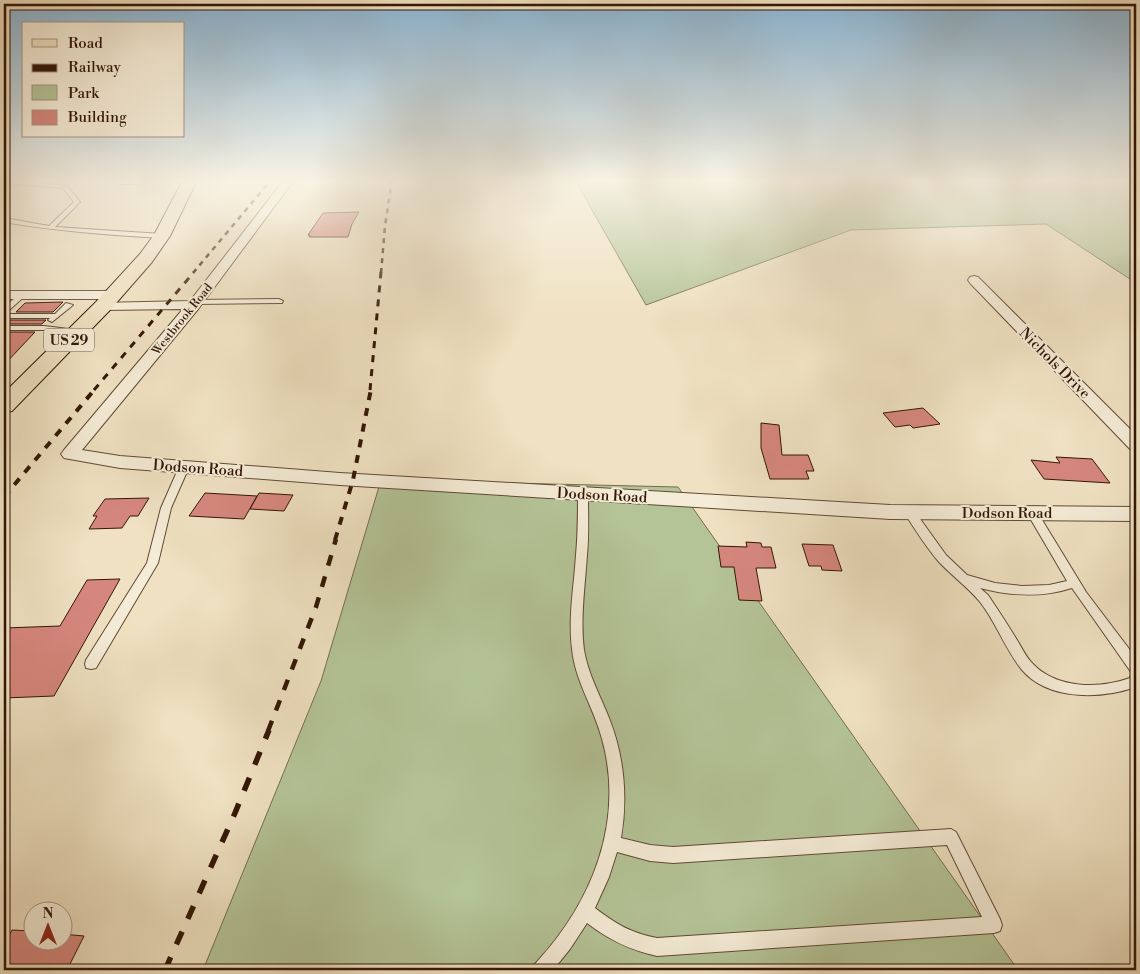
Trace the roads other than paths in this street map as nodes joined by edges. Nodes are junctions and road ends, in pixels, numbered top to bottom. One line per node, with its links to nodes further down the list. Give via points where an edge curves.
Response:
1 (35, 225): 5 (lane)
2 (53, 225): 5 (lane)
3 (167, 225): 6 (main road, US 29)
4 (255, 225): 12 (street, Westbrook Road)
5 (50, 228): 6 (lane)
6 (162, 236): 10 (main road, US 29)
7 (974, 280): 21 (street, Nichols Drive)
8 (22, 295): 9 (street); 10 (street); 14 (lane)
9 (4, 296)
10 (109, 301): 12 (street); 19 (main road, US 29)
11 (279, 301): 12 (lane)
12 (195, 304): 22 (street, Westbrook Road)
13 (69, 305): 16 (lane)
14 (4, 310)
15 (4, 316): 16 (lane)
16 (56, 316): 18 (lane)
17 (4, 328): 18 (lane)
18 (44, 328): 19 (lane)
19 (77, 332): 20 (main road, US 29)
20 (8, 398)
21 (1136, 445)
22 (70, 454): 23 (street, Dodson Road)
23 (184, 467): 24 (street, Dodson Road); 30 (lane, via 166,508 152,563)
24 (583, 494): 25 (street, Dodson Road); 33 (lane, via 578,651 609,738 616,806)
25 (909, 512): 26 (street, Dodson Road); 28 (lane, via 942,558)
26 (1032, 513): 27 (street, Dodson Road); 29 (lane)
27 (1136, 514)
28 (963, 577): 29 (lane, via 993,587 1024,591 1046,591); 32 (lane, via 984,598 1036,676 1075,690 1119,689)
29 (1075, 583): 31 (lane)
30 (91, 664)
31 (1136, 668)
32 (1136, 679)
33 (612, 843): 34 (lane); 34 (lane, via 673,855 951,837 994,925 657,946 635,943 616,935)
34 (586, 911): 35 (lane)
35 (541, 970)

